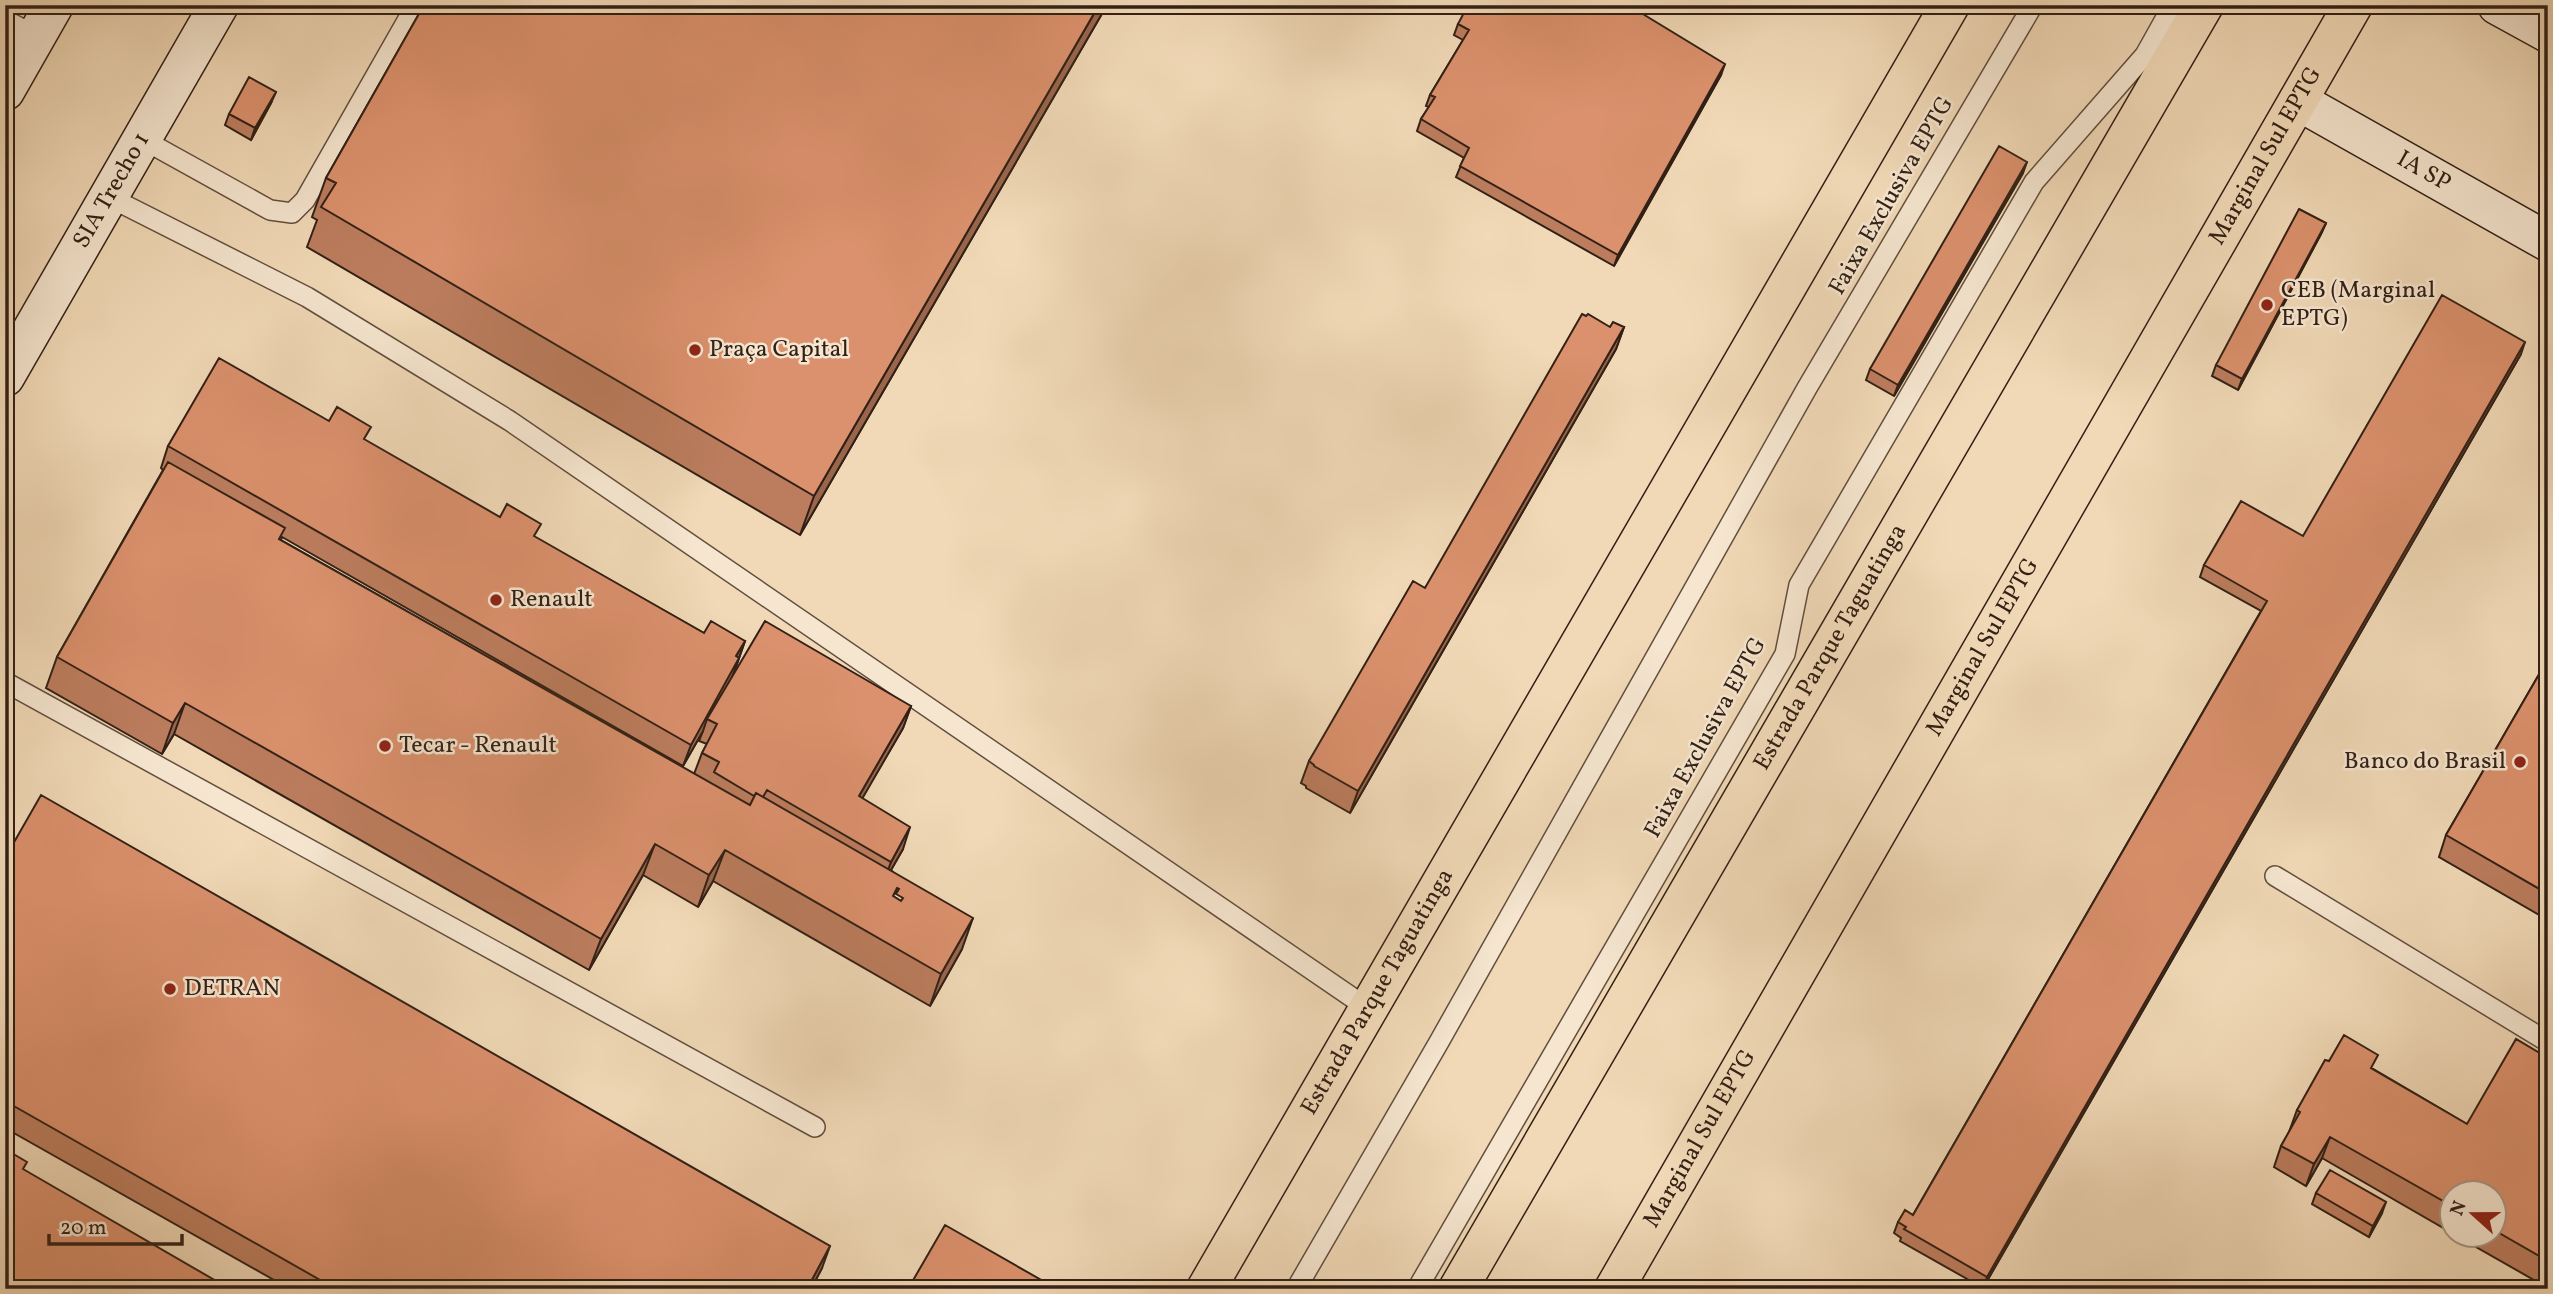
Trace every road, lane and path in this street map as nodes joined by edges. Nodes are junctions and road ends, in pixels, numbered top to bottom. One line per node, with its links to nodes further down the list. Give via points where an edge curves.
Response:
1 (219, 5): 13 (main road, SIA Trecho 1)
2 (416, 5): 13 (lane, via 304,200 292,213 271,210)
3 (1950, 5): 19 (main road, Estrada Parque Taguatinga)
4 (2033, 5): 23 (lane, Faixa Exclusiva EPTG, via 1807,388)
5 (2173, 5): 24 (lane, Faixa Exclusiva EPTG, via 2146,55 2034,182 1799,585 1785,654)
6 (2204, 5): 25 (main road, Estrada Parque Taguatinga)
7 (2353, 5): 12 (main road, Marginal Sul EPTG)
8 (2509, 8): 10 (main road)
9 (32, 21): 11 (main road)
10 (2548, 33)
11 (5, 91)
12 (2298, 101): 15 (main road, IA SP); 26 (main road, Marginal Sul EPTG)
13 (142, 139): 14 (main road, SIA Trecho 1)
14 (109, 197): 16 (main road, SIA Trecho 1); 19 (lane, via 307,297 510,421)
15 (2548, 242)
16 (5, 377)
17 (5, 682): 21 (lane)
18 (2275, 876): 20 (lane)
19 (1369, 1009): 22 (main road, Estrada Parque Taguatinga)
20 (2548, 1042)
21 (815, 1127)
22 (1206, 1289)
23 (1296, 1289)
24 (1417, 1289)
25 (1458, 1289)
26 (1614, 1289)

